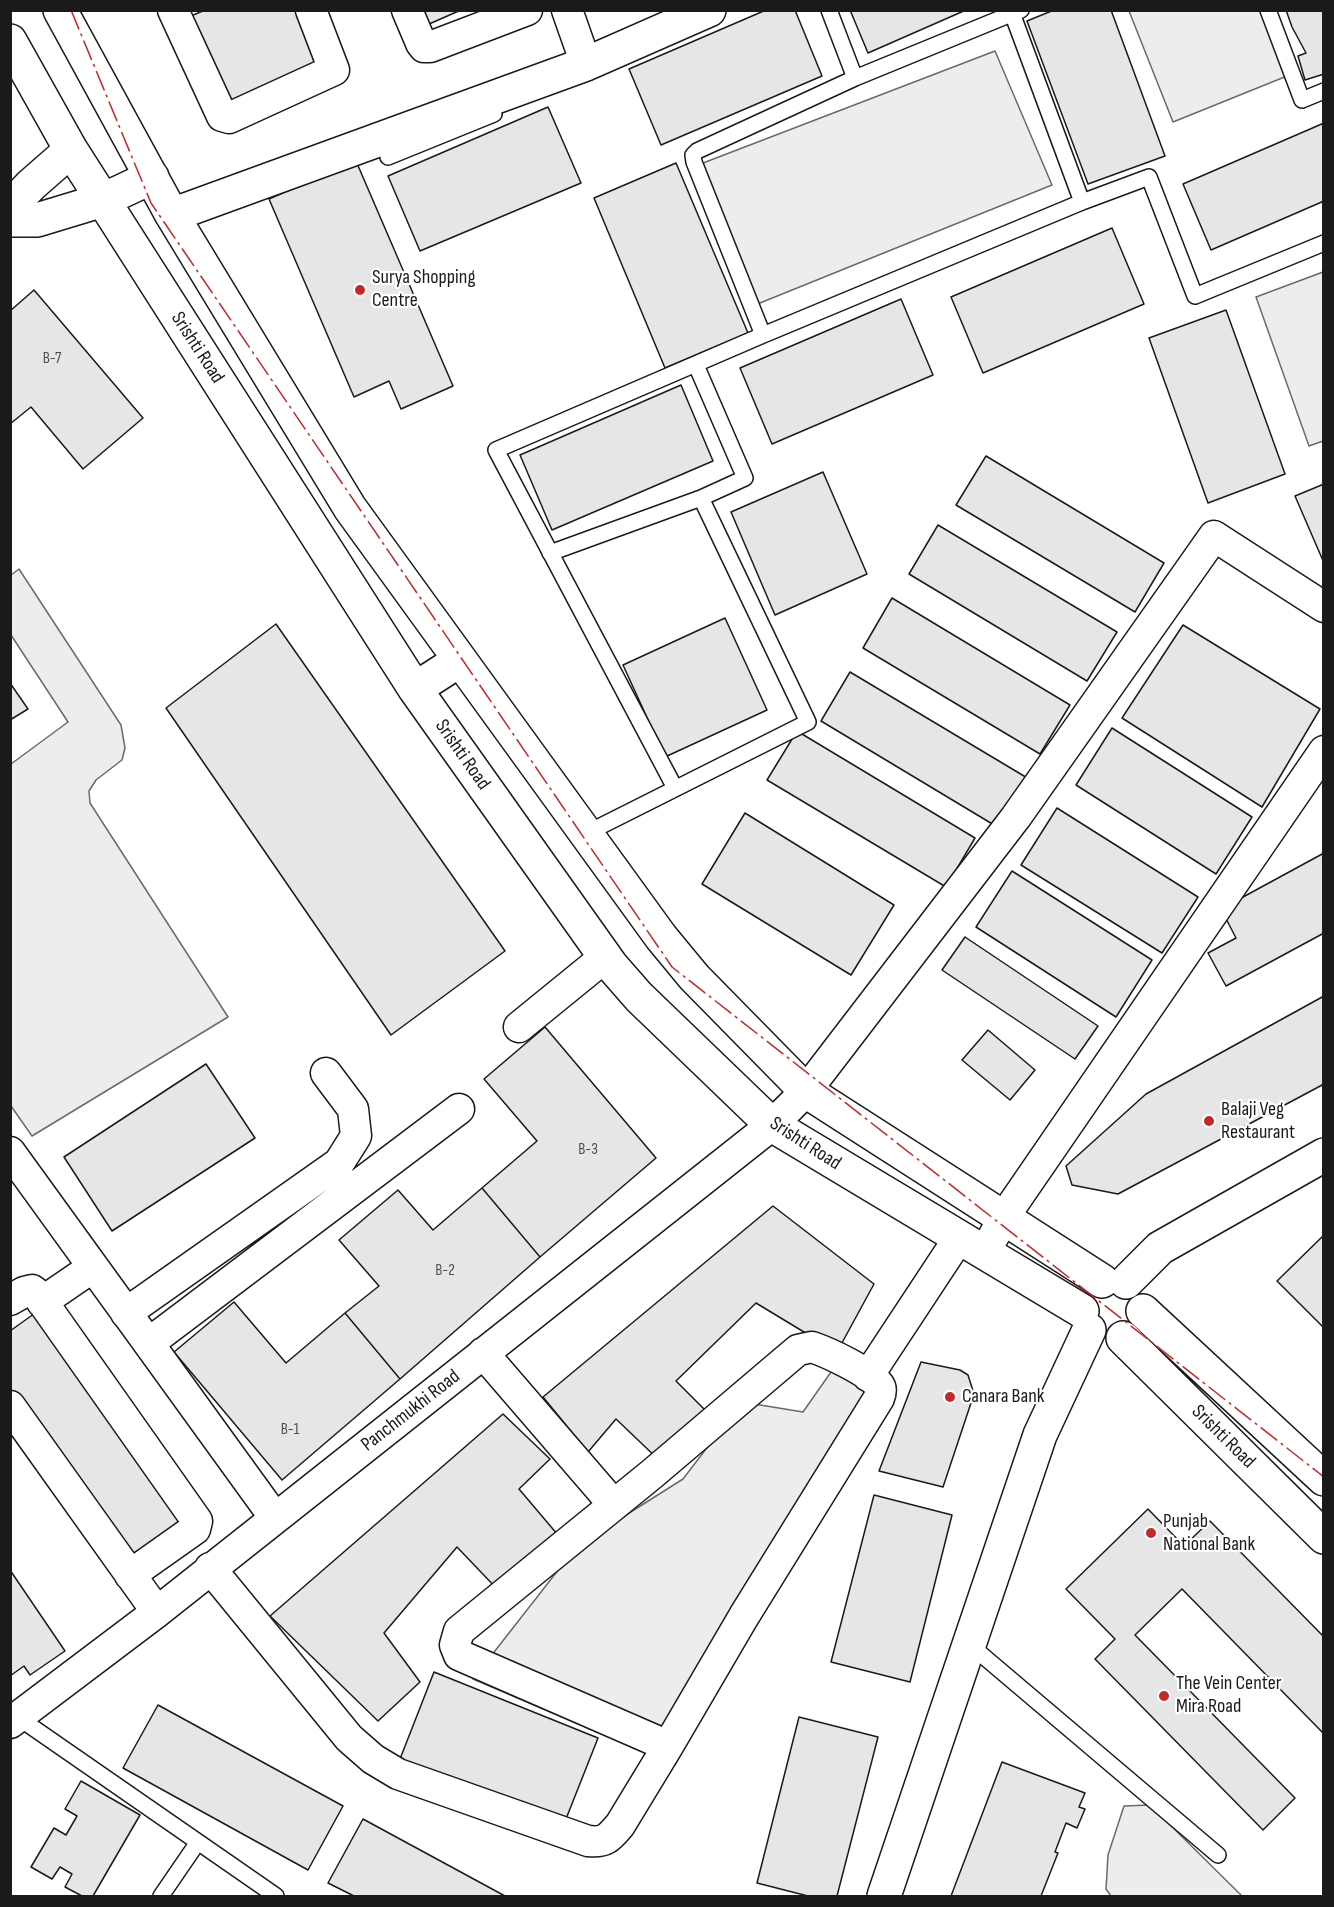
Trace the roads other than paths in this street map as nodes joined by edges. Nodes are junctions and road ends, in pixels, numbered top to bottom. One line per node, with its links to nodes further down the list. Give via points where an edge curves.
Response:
1 (60, 10): 17 (main road, Srishti Road)
2 (310, 10): 10 (street, via 334,70 229,118 222,116)
3 (407, 10): 4 (street, via 421,43 430,47)
4 (527, 10)
5 (567, 10): 12 (street)
6 (709, 10): 12 (main road)
7 (829, 10): 13 (lane)
8 (1268, 10): 14 (lane, via 1302,100)
9 (1016, 12): 13 (lane); 19 (lane)
10 (179, 13)
11 (10, 41): 15 (main road, Srishti Road)
12 (586, 64): 16 (lane, via 591,76); 21 (main road)
13 (855, 78): 26 (lane, via 693,155)
14 (1323, 91)
15 (71, 150): 18 (main road, Srishti Road); 20 (main road)
16 (388, 157)
17 (152, 177): 18 (main road); 21 (main road, Srishti Road)
18 (103, 200): 22 (main road, via 37,220); 25 (main road, Srishti Road)
19 (1082, 202): 24 (lane, via 1149,177 1195,296); 26 (lane)
20 (10, 207)
21 (172, 215): 23 (main road, Srishti Road)
22 (10, 220)
23 (189, 243): 25 (main road); 31 (main road, Srishti Road, via 350,508)
24 (1323, 243)
25 (146, 268): 32 (main road, Srishti Road)
26 (763, 335): 27 (lane)
27 (696, 365): 28 (lane, via 745,478); 29 (lane, via 496,450)
28 (702, 498): 29 (lane); 34 (lane, via 808,722)
29 (550, 553): 34 (lane)
30 (1323, 607): 39 (street, Panchmukhi Road, via 1214,536 1016,817)
31 (460, 660): 32 (main road); 35 (main road, Srishti Road)
32 (415, 688): 36 (main road, Srishti Road)
33 (1323, 751): 45 (street)
34 (675, 788): 35 (lane)
35 (585, 834): 39 (main road, Srishti Road, via 694,977)
36 (605, 957): 37 (street); 41 (main road, Srishti Road, via 639,997)
37 (519, 1028)
38 (326, 1073): 52 (street, via 353,1109 356,1136 339,1163)
39 (806, 1090): 41 (street, Panchmukhi Road); 45 (main road, Srishti Road)
40 (459, 1109): 55 (street)
41 (772, 1125): 46 (main road, Srishti Road); 56 (street, Panchmukhi Road)
42 (10, 1152): 44 (street)
43 (1323, 1155): 48 (main road, via 1160,1248)
44 (19, 1183): 47 (street)
45 (1004, 1217): 46 (street); 48 (main road, Srishti Road)
46 (972, 1245): 53 (main road, Srishti Road); 57 (street)
47 (93, 1267): 50 (street); 52 (street)
48 (1114, 1281): 51 (main road, Srishti Road, via 1133,1287); 53 (main road, via 1087,1292 1083,1301)
49 (10, 1300): 50 (street, via 32,1290)
50 (42, 1302): 64 (street, via 196,1521 195,1529)
51 (1143, 1311): 54 (main road, via 1137,1328); 59 (main road, Srishti Road)
52 (126, 1313): 55 (street)
53 (1086, 1320): 54 (main road, Srishti Road, via 1096,1336); 66 (main road, via 1040,1435)
54 (1123, 1338): 62 (main road, Srishti Road)
55 (149, 1343): 61 (street)
56 (483, 1353): 60 (street); 61 (street, Panchmukhi Road)
57 (868, 1376): 60 (street, via 830,1353 812,1347 798,1350); 68 (street, via 880,1385 879,1398)
58 (10, 1406): 64 (street)
59 (1323, 1479)
60 (614, 1505): 68 (street, via 459,1631 455,1645 459,1655)
61 (275, 1518): 63 (street, Panchmukhi Road)
62 (1323, 1537)
63 (210, 1569): 65 (street, Panchmukhi Road); 68 (street, via 349,1738 398,1774 599,1842 620,1826)
64 (130, 1575): 65 (street)
65 (157, 1612): 67 (street, Panchmukhi Road)
66 (969, 1644): 70 (lane); 73 (main road)
67 (15, 1720): 69 (lane)
68 (668, 1746)
69 (198, 1842): 71 (lane); 72 (lane)
70 (1218, 1855)
71 (161, 1896)
72 (276, 1896)
73 (884, 1896)

